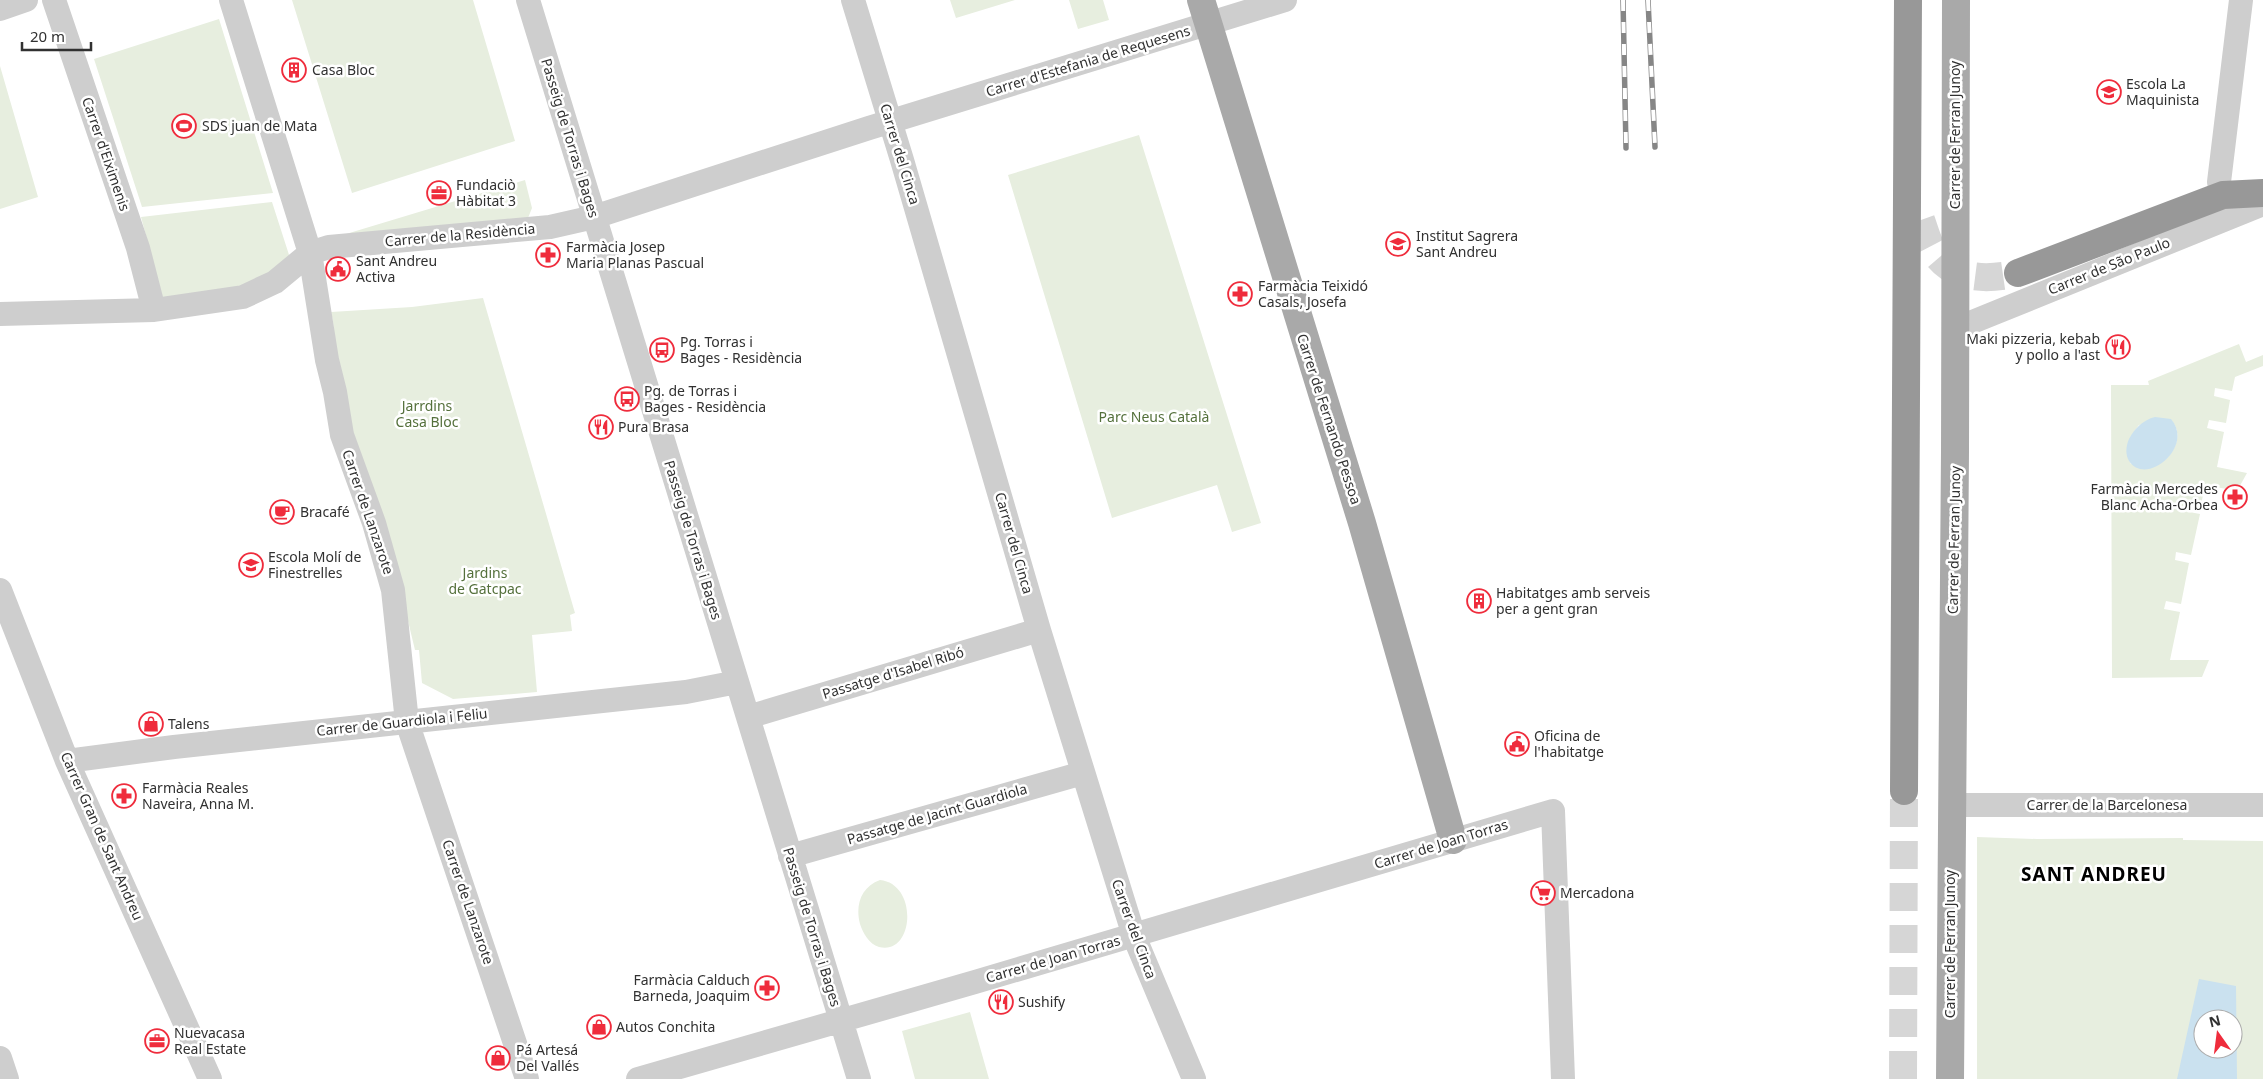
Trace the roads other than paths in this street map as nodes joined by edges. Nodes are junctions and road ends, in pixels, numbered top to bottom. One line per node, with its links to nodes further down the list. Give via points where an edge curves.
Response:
1 (26, 0): 10 (street)
2 (54, 0): 21 (street, Carrer d'Eiximenis, via 138,248)
3 (231, 0): 19 (street, Carrer de Lanzarote)
4 (528, 0): 17 (street, Passeig de Torras i Bages)
5 (853, 0): 12 (street, Carrer del Cinca)
6 (1286, 0): 11 (street, Carrer d'Estefania de Requesens)
7 (1908, 0): 13 (highway)
8 (1956, 0): 23 (main road, Carrer de Ferran Junoy)
9 (2241, 0): 16 (street, via 2219,182)
10 (0, 9)
11 (1204, 12): 12 (street, Carrer d'Estefania de Requesens); 34 (main road, Carrer de Fernando Pessoa, via 1362,523)
12 (891, 122): 17 (street, Carrer de la Residència); 25 (street, Carrer del Cinca)
13 (1908, 184): 18 (highway); 31 (highway)
14 (2263, 193): 16 (highway)
15 (2263, 204): 16 (street, Carrer de São Paulo)
16 (2227, 206): 20 (highway); 23 (street, Carrer de São Paulo)
17 (594, 217): 19 (street, Carrer de la Residència, via 550,227 329,247); 26 (street, Passeig de Torras i Bages)
18 (1921, 220)
19 (310, 253): 21 (street, Carrer de la Residència, via 275,282 243,297); 28 (street, Carrer de Lanzarote, via 342,435 374,523 393,590)
20 (2018, 273)
21 (154, 310): 22 (street, Carrer de la Residència)
22 (0, 314)
23 (1954, 329): 32 (main road, Carrer de Ferran Junoy)
24 (0, 590): 29 (street, Carrer Gran de Sant Andreu)
25 (1039, 630): 27 (street, Passatge d'Isabel Ribó); 30 (street, Carrer del Cinca)
26 (736, 682): 27 (street, Passeig de Torras i Bages); 28 (street, Carrer de Guardiola i Feliu, via 686,692)
27 (748, 717): 35 (street, Passeig de Torras i Bages)
28 (407, 722): 29 (street, Carrer de Guardiola i Feliu); 41 (street, Carrer de Lanzarote)
29 (68, 761): 40 (street, Carrer Gran de Sant Andreu)
30 (1083, 773): 35 (street, Passatge de Jacint Guardiola); 36 (street, Carrer del Cinca)
31 (1904, 791)
32 (1951, 805): 33 (street, Carrer de la Barcelonesa); 46 (main road, Carrer de Ferran Junoy)
33 (2263, 805)
34 (1454, 840): 36 (street, Carrer de Joan Torras); 45 (street, Carrer de Joan Torras, via 1553,811)
35 (790, 856): 37 (street, Passeig de Torras i Bages)
36 (1134, 936): 37 (street, Carrer de Joan Torras); 44 (street, Carrer del Cinca)
37 (841, 1021): 42 (street, Carrer de Joan Torras); 43 (street, Passeig de Torras i Bages)
38 (0, 1058): 39 (street)
39 (7, 1079)
40 (210, 1079)
41 (527, 1079)
42 (638, 1079)
43 (858, 1079)
44 (1194, 1079)
45 (1563, 1079)
46 (1950, 1079)

